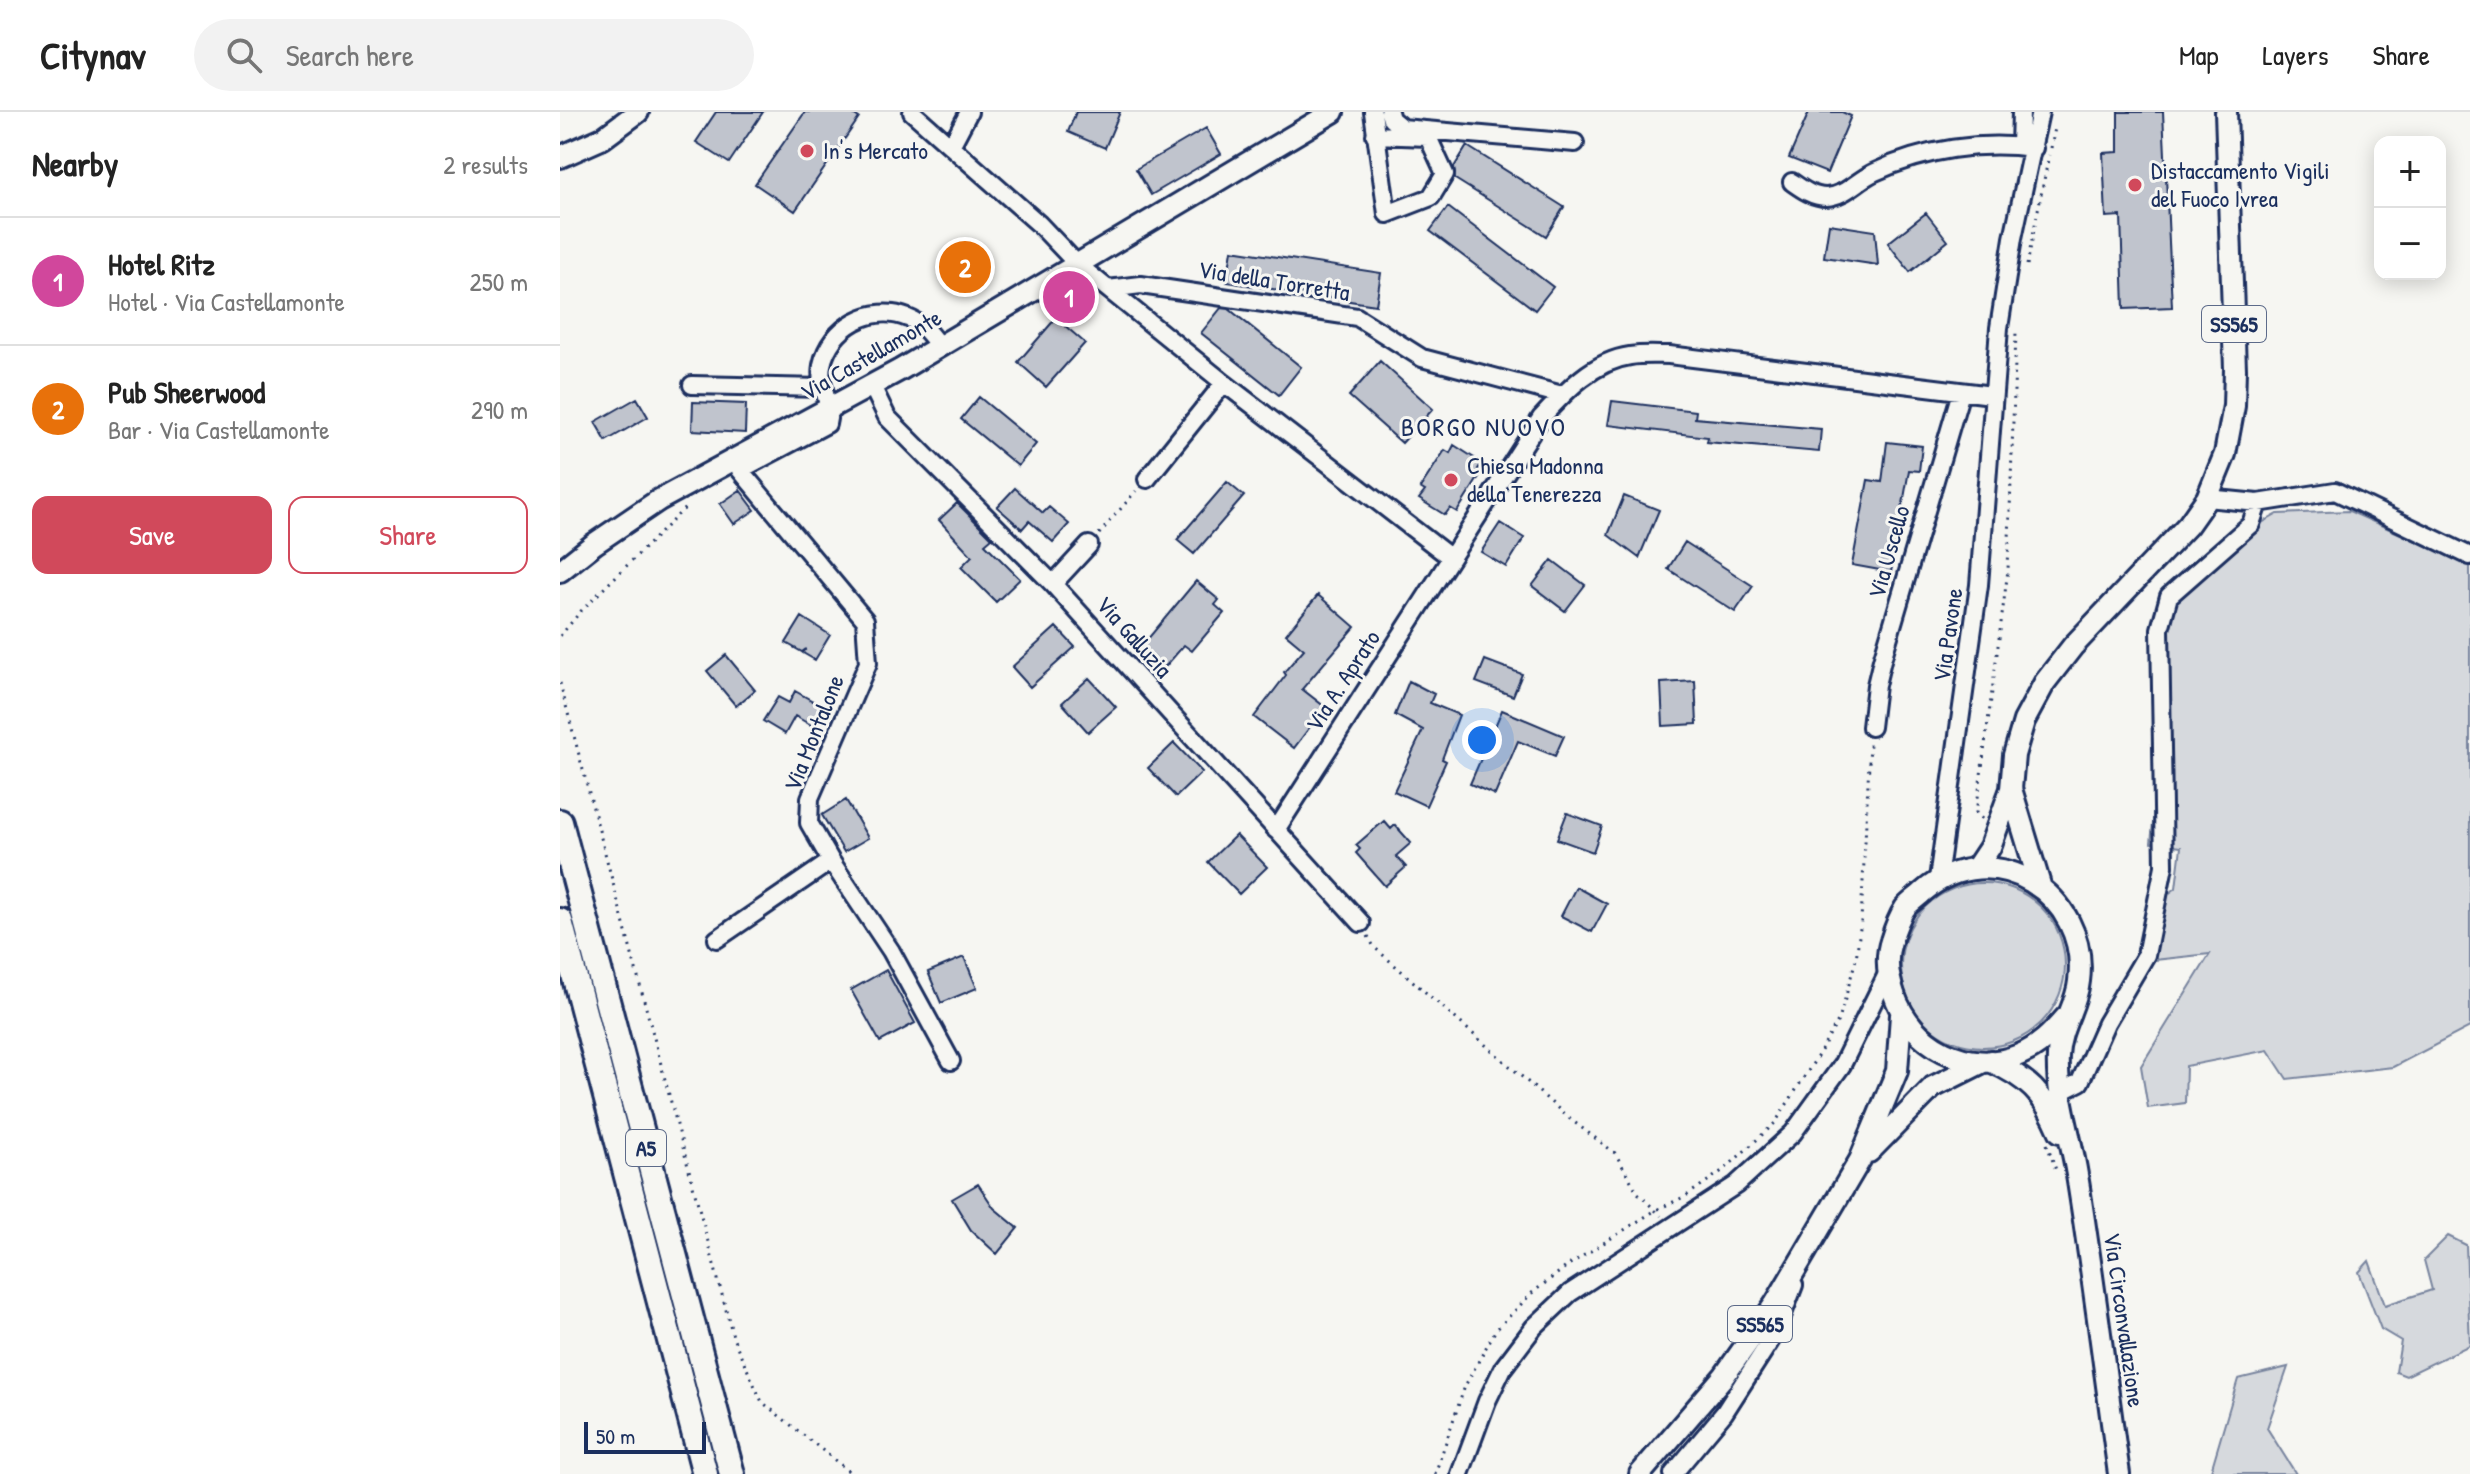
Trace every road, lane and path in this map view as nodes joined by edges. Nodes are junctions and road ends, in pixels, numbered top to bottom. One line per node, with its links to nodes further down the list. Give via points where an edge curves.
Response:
1 (638, 112): 15 (main road, via 603,138)
2 (912, 112): 13 (street)
3 (969, 112): 13 (street)
4 (1333, 112): 17 (main road, Via Castellamonte)
5 (1373, 112): 11 (street)
6 (1389, 112): 12 (street, via 1402,128)
7 (2021, 112): 14 (street)
8 (2040, 112): 14 (street, Via Pavone)
9 (2226, 112): 31 (main road, SS565, via 2234,406 2225,454)
10 (2056, 122): 18 (path)
11 (1375, 135): 11 (street, via 1387,214 1431,197 1445,174 1428,137)
12 (1575, 143)
13 (951, 146): 17 (street)
14 (2027, 147): 16 (street, via 1921,155 1875,171 1845,193 1828,197); 28 (street, Via Pavone)
15 (560, 157)
16 (1792, 182)
17 (1077, 264): 19 (street); 21 (main road, Via Castellamonte)
18 (2026, 267)
19 (1108, 289): 22 (street); 27 (street, Via della Torretta, via 1141,285 1357,317 1422,358)
20 (2017, 327): 44 (path, via 2008,570 1976,813 1986,823)
21 (939, 346): 24 (main road, Via Castellamonte); 25 (street, via 926,328 907,317 863,317 829,345 822,366)
22 (1224, 383): 30 (street); 36 (street)
23 (692, 385): 25 (street)
24 (872, 386): 29 (main road, Via Castellamonte); 38 (street, Via Galluzia, via 887,417)
25 (823, 388): 29 (street)
26 (1961, 392): 27 (street, via 1669,355 1628,356 1599,365); 28 (street); 41 (street, Via Uscello, via 1879,673)
27 (1562, 395): 36 (street, Via A. Aprato, via 1541,418)
28 (1992, 395): 48 (street, Via Pavone, via 1977,601)
29 (831, 409): 37 (main road, Via Castellamonte, via 659,500); 46 (street, Via Montalone, via 827,424 740,470 865,620 868,663 810,798 809,823)
30 (1147, 479): 34 (path)
31 (2207, 498): 32 (street); 42 (main road, SS565, via 2045,682 2024,721)
32 (2258, 503): 35 (street, via 2335,491); 58 (street, via 2251,524 2169,596 2160,629 2164,866 2146,955 2106,1023 2080,1082)
33 (690, 504): 39 (path)
34 (1089, 545): 38 (street)
35 (2470, 556)
36 (1451, 558): 45 (street, Via A. Aprato)
37 (560, 571)
38 (1053, 584): 45 (street, Via Galluzia)
39 (560, 636)
40 (560, 683): 67 (path, via 734,1340 762,1402)
41 (1871, 727): 62 (path, via 1861,921 1840,1017 1775,1123 1725,1169)
42 (2011, 789): 44 (main road, SS565); 49 (main road, SS565)
43 (560, 822): 66 (highway, A5)
44 (1998, 824): 47 (main road, SS565)
45 (1276, 830): 51 (street, Via Galluzia)
46 (831, 861): 52 (street); 56 (street, Via Montalone, via 891,951)
47 (1976, 868): 48 (main road, SS565); 49 (main road, SS565, via 2008,870)
48 (1938, 879): 53 (main road, SS565, via 1905,908 1890,945)
49 (2040, 885): 55 (main road, SS565, via 2070,919 2081,955 2079,985)
50 (560, 921): 65 (highway, A5)
51 (1361, 923): 62 (path, via 1374,947 1615,1153 1638,1193)
52 (717, 939)
53 (1887, 974): 54 (main road, SS565); 63 (street, via 1842,1065 1793,1133 1736,1185)
54 (1901, 1015): 57 (main road, SS565, via 1925,1042 1952,1056); 60 (main road, SS565, via 1897,1071)
55 (2066, 1017): 57 (main road, SS565, via 2046,1039 2018,1055); 58 (main road, via 2058,1053)
56 (951, 1061)
57 (1986, 1061): 60 (main road, SS565, via 1933,1087); 61 (main road, via 2015,1072 2051,1110)
58 (2060, 1092): 61 (main road)
59 (2043, 1135): 61 (path)
60 (1860, 1160): 64 (main road, SS565)
61 (2067, 1173): 71 (main road, Via Circonvallazione)
62 (1656, 1210): 63 (path)
63 (1671, 1228): 68 (street, via 1570,1293 1534,1327 1497,1379)
64 (1805, 1256): 69 (main road, SS565, via 1724,1376); 70 (street, via 1776,1332 1724,1413)
65 (705, 1474)
66 (732, 1474)
67 (852, 1474)
68 (1460, 1474)
69 (1640, 1474)
70 (1675, 1474)
71 (2119, 1474)

